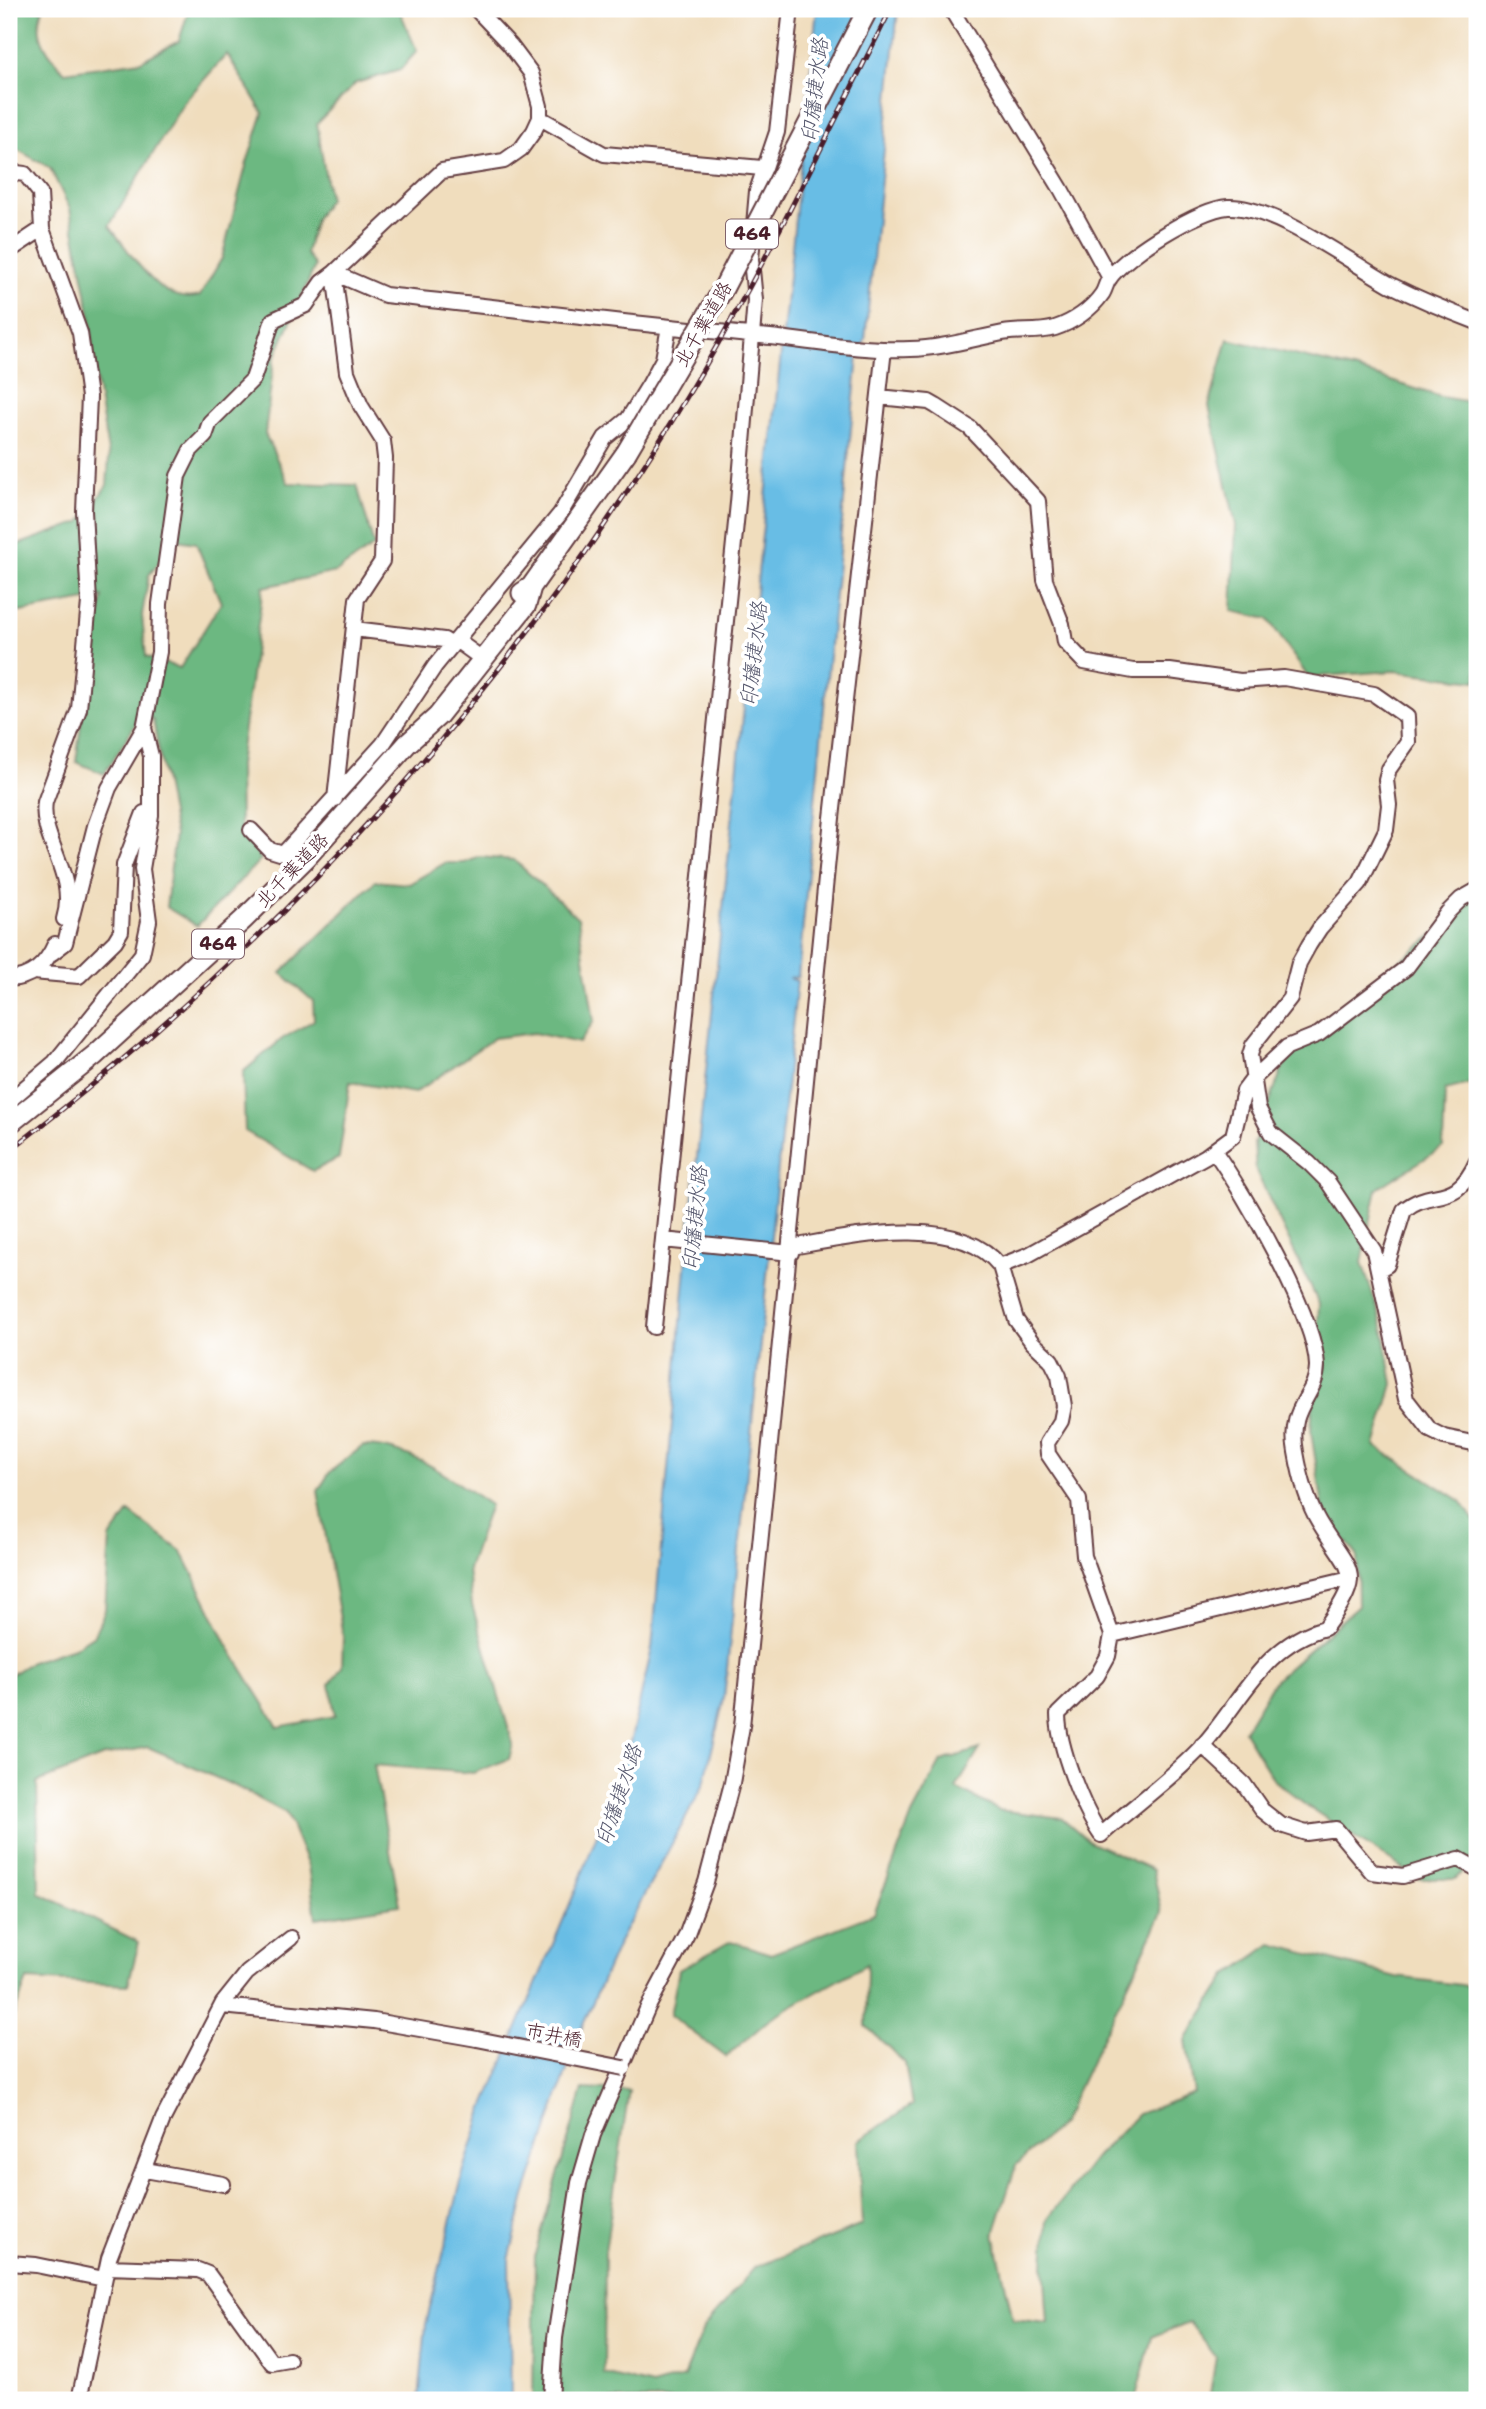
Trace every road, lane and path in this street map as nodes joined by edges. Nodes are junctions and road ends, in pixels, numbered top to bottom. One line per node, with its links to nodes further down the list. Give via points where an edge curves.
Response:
1 (476, 9): 5 (street, via 531,73)
2 (791, 9): 6 (street, via 777,132)
3 (868, 9): 17 (highway, 北千葉道路 / 464, bridge, via 723,289 626,453)
4 (951, 9): 11 (street)
5 (540, 118): 6 (street, via 604,153); 10 (street, via 521,149 504,161 442,172)
6 (762, 168): 14 (street, via 751,259)
7 (9, 172): 8 (street, via 25,174 40,193)
8 (42, 229): 9 (street); 27 (street, via 80,333 89,397 84,511 89,603 79,709 43,817 62,866 67,911)
9 (9, 251)
10 (334, 273): 13 (street, via 385,295); 18 (street, via 347,372 383,441 386,458 382,561 357,599); 21 (street, via 306,305 274,320 253,379 210,422 178,477 163,576 159,652)
11 (1110, 278): 12 (street, via 1180,224 1208,210 1231,207 1289,227 1391,285); 15 (street, via 1089,309 1052,329 1005,333 948,346)
12 (1477, 322)
13 (669, 327): 14 (street); 19 (street, via 663,359 628,419 605,438 560,514)
14 (752, 336): 15 (street); 35 (street)
15 (881, 349): 16 (street)
16 (878, 397): 30 (street, via 936,406 970,428 1038,500 1045,580 1065,642 1084,662 1240,681 1284,678 1374,694 1407,718 1408,741 1386,780 1386,830 1360,883 1309,945 1290,998 1253,1045); 36 (street)
17 (531, 587): 20 (highway, 北千葉道路 / 464, via 515,598); 22 (highway, 北千葉道路 / 464, via 526,605 498,644 438,716)
18 (354, 629): 19 (street); 23 (street)
19 (454, 643): 20 (street); 23 (street, via 383,744)
20 (474, 653): 22 (highway, 北千葉道路 / 464, via 429,708)
21 (144, 728): 24 (street, via 151,756); 27 (street, via 109,788 65,943)
22 (407, 744): 32 (highway, 北千葉道路 / 464, via 307,857 235,928 95,1055)
23 (335, 799): 25 (street, via 283,853 270,850)
24 (151, 815): 28 (street, via 144,813 129,847 124,865 123,920 115,941 79,976); 31 (street, via 142,869 149,921 142,954 55,1062)
25 (251, 830)
26 (1477, 890): 30 (street, via 1448,912 1406,968 1320,1034 1287,1047)
27 (52, 953): 28 (street)
28 (33, 972): 29 (street)
29 (9, 979)
30 (1253, 1079): 33 (street, via 1244,1091 1233,1136); 38 (street, via 1258,1108 1270,1133 1328,1182 1374,1251)
31 (9, 1101)
32 (9, 1124)
33 (1214, 1151): 37 (street, via 1028,1255); 41 (street, via 1299,1300 1317,1367 1296,1412 1295,1450 1314,1511 1348,1562)
34 (1477, 1161): 38 (street, via 1464,1184 1449,1195 1404,1210 1387,1265)
35 (663, 1240): 36 (street); 39 (street)
36 (787, 1251): 37 (street, via 855,1236 916,1233 961,1240); 54 (street, via 747,1682 732,1783 686,1936 648,2007 593,2135 579,2183 555,2338)
37 (1000, 1266): 42 (street, via 1016,1320 1059,1376 1064,1406 1061,1421 1047,1443 1048,1454 1079,1500 1084,1556)
38 (1380, 1269): 40 (street, via 1406,1399 1430,1430)
39 (654, 1327)
40 (1477, 1444)
41 (1350, 1578): 42 (street); 43 (street, via 1346,1598 1325,1628 1292,1640 1267,1663)
42 (1112, 1635): 43 (street, via 1097,1676 1058,1714 1058,1728 1101,1835)
43 (1202, 1745): 44 (street, via 1244,1784 1270,1818 1306,1833 1336,1829 1372,1872 1404,1875 1459,1859)
44 (1477, 1869)
45 (291, 1938): 46 (street, via 247,1973)
46 (222, 2006): 47 (street, 市井橋, bridge, via 374,2021); 48 (street, via 163,2119)
47 (624, 2068)
48 (145, 2170): 49 (street); 51 (street)
49 (223, 2184)
50 (9, 2263): 51 (street)
51 (106, 2273): 52 (street, via 198,2270 208,2274 272,2363); 53 (street)
52 (289, 2360)
53 (79, 2400)
54 (551, 2400)

